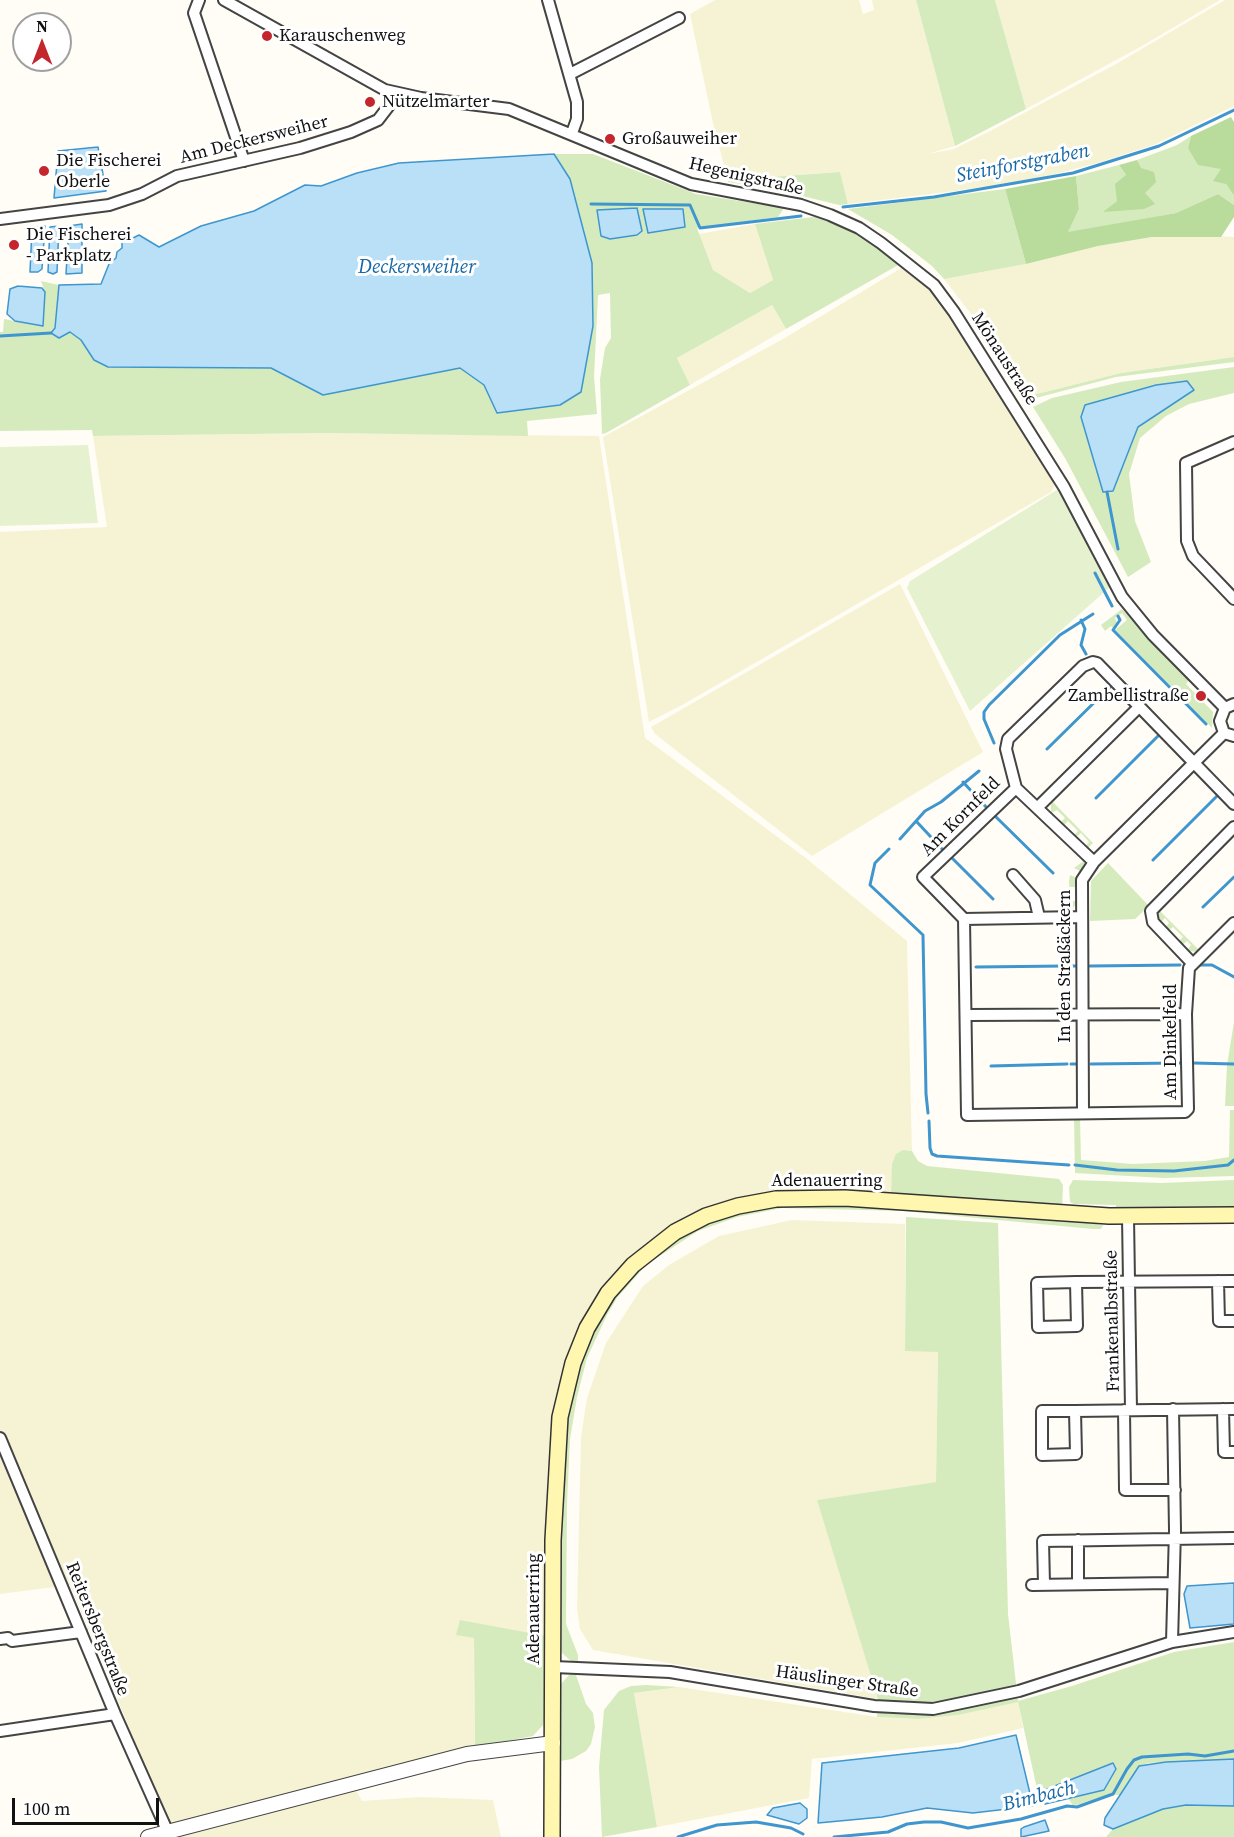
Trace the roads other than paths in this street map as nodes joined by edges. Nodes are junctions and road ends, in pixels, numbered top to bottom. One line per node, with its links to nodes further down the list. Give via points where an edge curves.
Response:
1 (199, 0): 8 (street, via 194,13)
2 (224, 0): 6 (street, Hegenigstraße)
3 (548, 0): 5 (street)
4 (679, 18): 5 (street)
5 (570, 74): 7 (street, via 578,108)
6 (398, 94): 7 (street, Hegenigstraße, via 492,105); 8 (street, Am Deckersweiher, via 378,120 351,132)
7 (572, 133): 9 (street, Hegenigstraße, via 692,184 801,205)
8 (244, 160): 10 (street, Am Deckersweiher, via 177,176 109,205)
9 (830, 215): 13 (street, Mönaustraße, via 859,228 934,285 1032,434 1122,597 1153,635)
10 (0, 219)
11 (1234, 442): 12 (street, via 1186,463 1187,541 1193,556)
12 (1234, 599)
13 (1230, 706): 15 (street, via 1220,721)
14 (1139, 707): 16 (street, Am Kornfeld); 17 (street, Am Kornfeld, via 1097,663 1083,666 1006,744); 19 (street)
15 (1229, 735): 16 (street, In den Straßäckern)
16 (1194, 761): 18 (street); 21 (street, In den Straßäckern)
17 (1016, 788): 19 (street); 25 (street, Am Kornfeld, via 923,877)
18 (1234, 804)
19 (1038, 807): 21 (street)
20 (1234, 827): 27 (street, via 1151,911 1153,922)
21 (1094, 862): 24 (street, In den Straßäckern, via 1082,880)
22 (1013, 875): 23 (street, via 1035,900)
23 (1039, 917): 24 (street); 25 (street)
24 (1082, 917): 30 (street, In den Straßäckern)
25 (964, 919): 29 (street)
26 (1234, 923): 27 (street, Am Dinkelfeld)
27 (1192, 963): 28 (street, Am Dinkelfeld)
28 (1186, 1014): 30 (street); 31 (street, Am Dinkelfeld, via 1185,1112)
29 (968, 1015): 30 (street); 31 (street, via 967,1115)
30 (1082, 1015): 31 (street, In den Straßäckern)
31 (1083, 1113)
32 (1234, 1215): 33 (main road, Adenauerring)
33 (1128, 1216): 37 (street, Frankenalbstraße); 57 (main road, Adenauerring, via 794,1197 738,1206 706,1216 646,1253 618,1280 596,1311 580,1344 564,1396 556,1461)
34 (1218, 1281): 35 (street); 37 (street); 38 (street, via 1219,1321)
35 (1234, 1281)
36 (1076, 1282): 36 (street, via 1077,1326 1038,1327 1037,1283); 37 (street)
37 (1128, 1282): 40 (street, Frankenalbstraße)
38 (1234, 1322)
39 (1228, 1409): 41 (street, Frankenalbstraße); 44 (street, via 1224,1452)
40 (1128, 1410): 41 (street, Frankenalbstraße); 42 (street); 45 (street, Frankenalbstraße, via 1125,1490)
41 (1173, 1410): 45 (street)
42 (1075, 1411): 42 (street, via 1076,1454 1042,1455 1042,1411)
43 (0, 1438): 53 (street, Reitersbergstraße)
44 (1234, 1452)
45 (1175, 1490): 47 (street)
46 (1234, 1538): 47 (street)
47 (1173, 1539): 48 (street); 49 (street)
48 (1078, 1540): 50 (street, via 1043,1541); 51 (street)
49 (1172, 1583): 51 (street); 56 (street)
50 (1044, 1584): 51 (street); 52 (street)
51 (1078, 1584)
52 (1032, 1585)
53 (81, 1632): 55 (street, via 12,1641); 58 (street, Reitersbergstraße)
54 (1234, 1632): 56 (street, Häuslinger Straße)
55 (0, 1639)
56 (1172, 1642): 57 (street, Häuslinger Straße, via 1029,1688 933,1709 874,1706 670,1672)
57 (555, 1666): 60 (main road, Adenauerring)
58 (115, 1714): 59 (street); 61 (street, Reitersbergstraße)
59 (0, 1731)
60 (553, 1743): 61 (street, via 467,1754); 63 (main road, Adenauerring)
61 (169, 1835): 62 (street)
62 (148, 1837)
63 (552, 1837)

